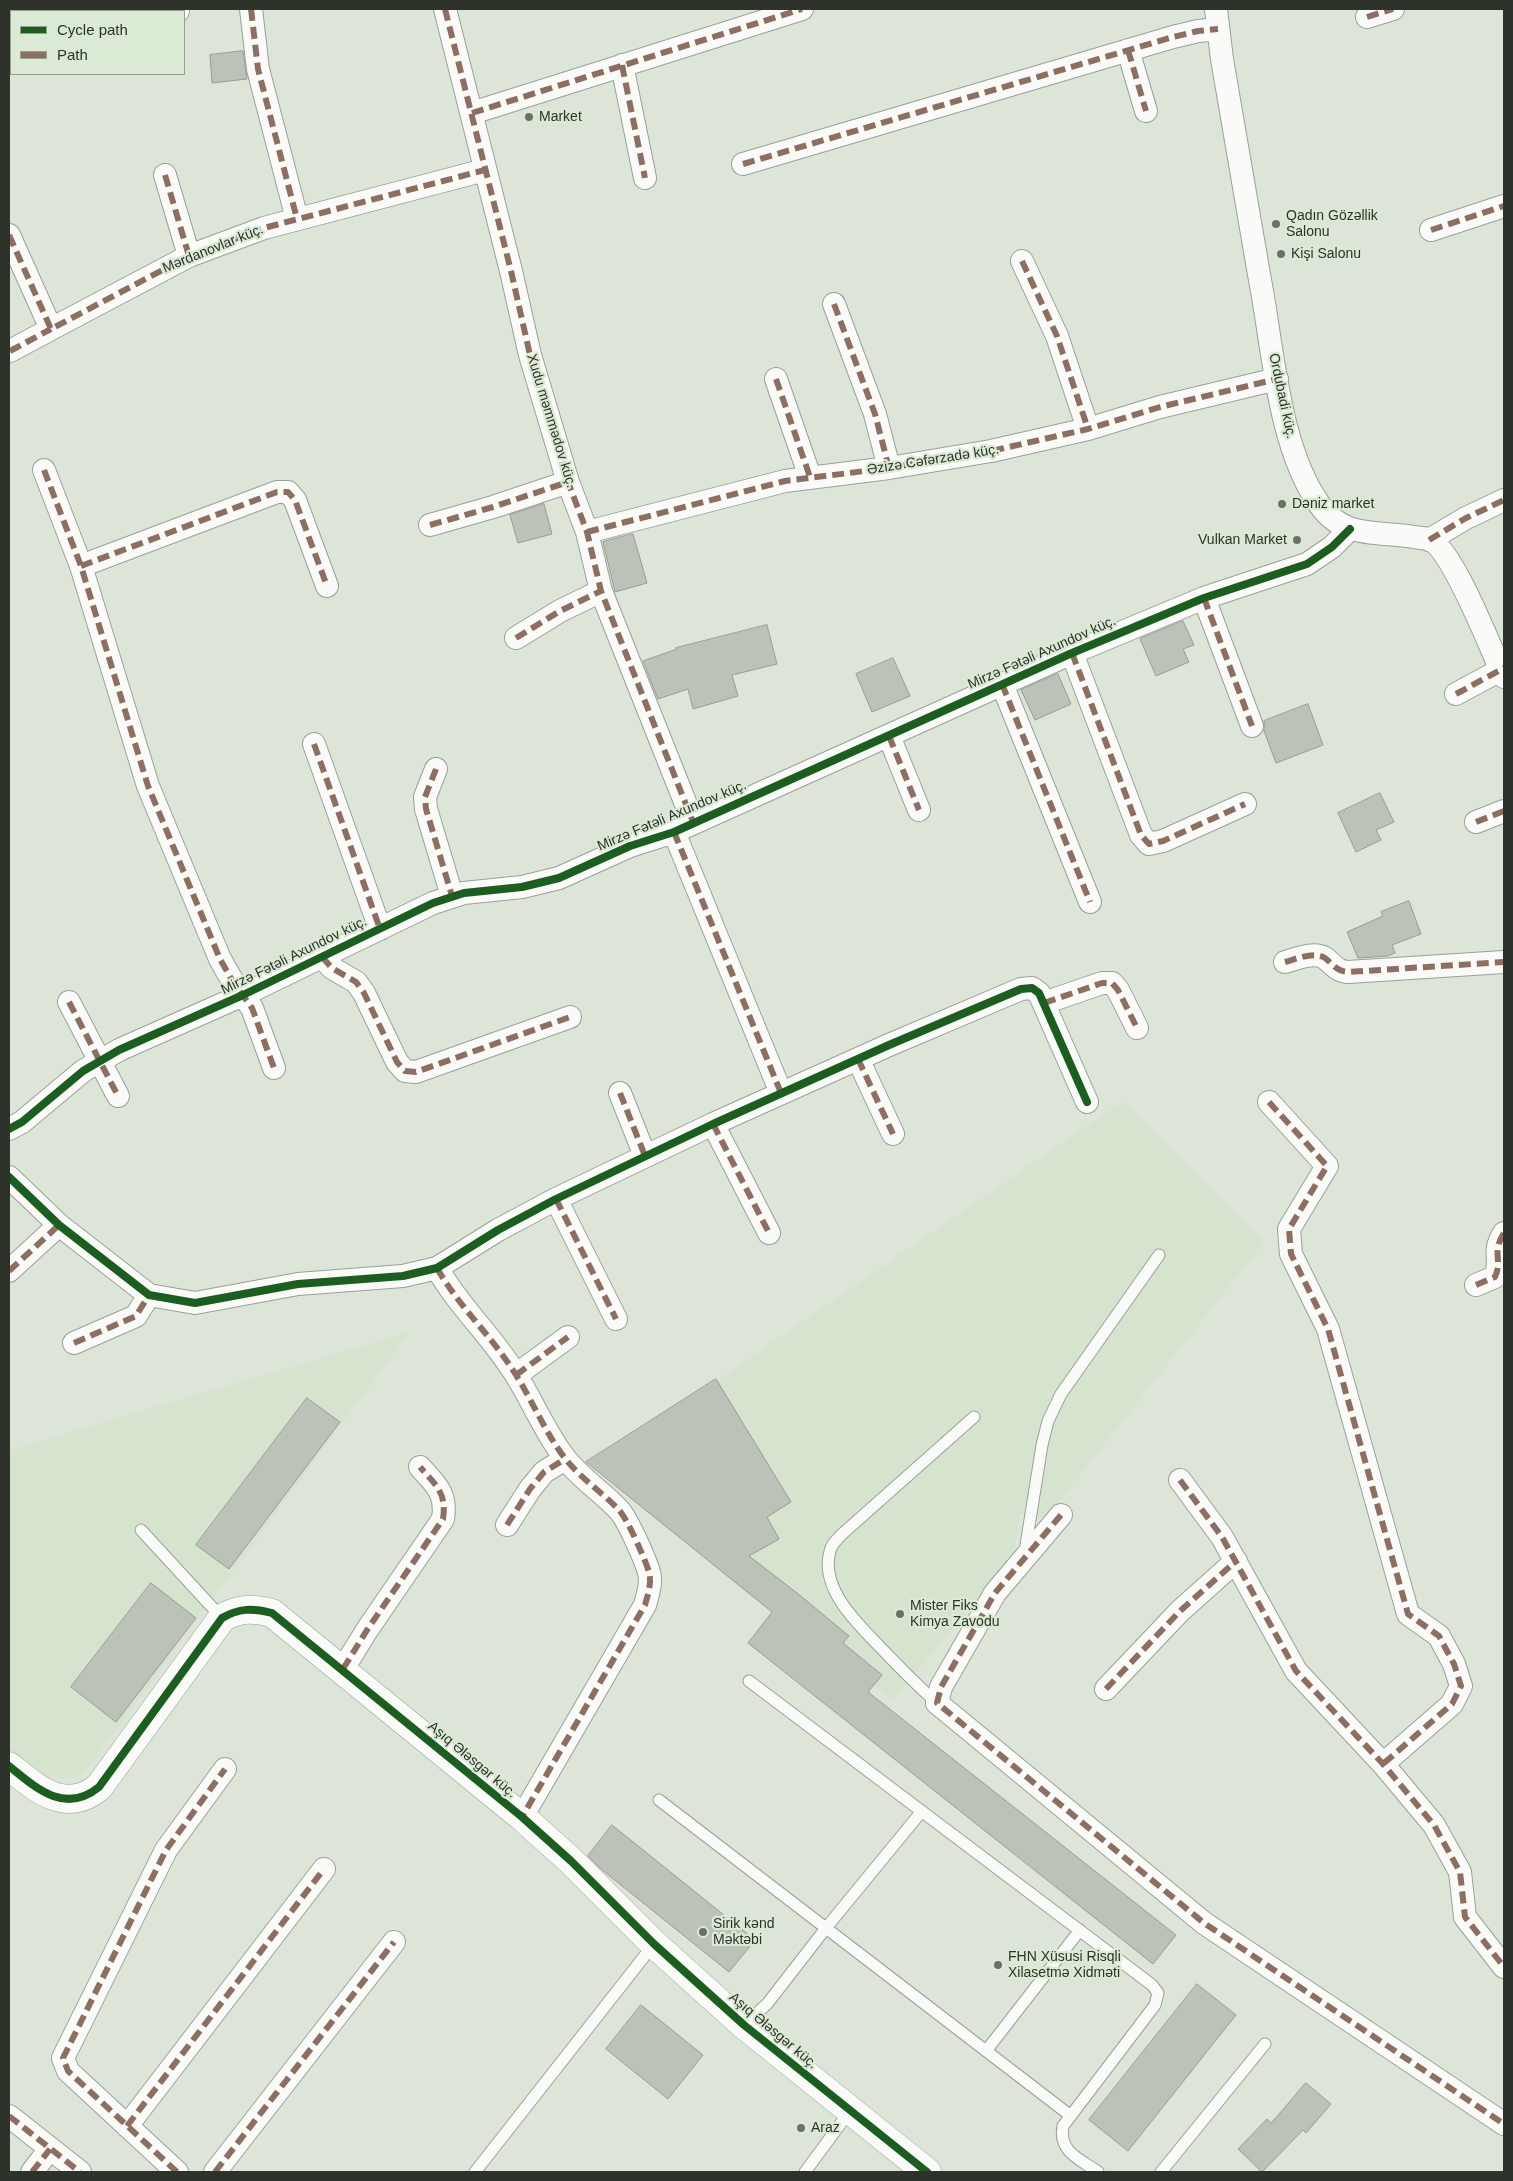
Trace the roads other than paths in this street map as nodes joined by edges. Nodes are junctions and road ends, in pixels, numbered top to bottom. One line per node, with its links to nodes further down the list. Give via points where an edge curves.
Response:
1 (251, 9): 16 (street, via 258,69)
2 (444, 9): 10 (street, Xudu məmmədov küç.)
3 (802, 9): 8 (street)
4 (1393, 9): 5 (street)
5 (1366, 17)
6 (1217, 19): 7 (street, via 1198,31); 25 (street, Ordubadi küç.)
7 (1128, 50): 9 (street); 11 (street)
8 (622, 65): 10 (street); 14 (street)
9 (1146, 111)
10 (472, 114): 12 (street, Xudu məmmədov küç.)
11 (743, 164)
12 (485, 170): 16 (street, Mərdanovlar küç.); 30 (street, Xudu məmmədov küç., via 530,355)
13 (165, 175): 19 (street)
14 (646, 178)
15 (1504, 206): 17 (street)
16 (297, 219): 19 (street, Mərdanovlar küç.)
17 (1431, 230)
18 (9, 236): 22 (street)
19 (189, 256): 22 (street, Mərdanovlar küç.)
20 (1022, 261): 26 (street, via 1057,336)
21 (834, 304): 27 (street, via 875,414)
22 (51, 329): 23 (street, Mərdanovlar küç.)
23 (10, 351)
24 (776, 379): 29 (street)
25 (1277, 379): 26 (street, Əzizə Cəfərzadə küç., via 1160,407); 33 (street, Ordubadi küç., via 1292,444 1306,481 1318,504 1332,520)
26 (1088, 429): 27 (street, Əzizə Cəfərzadə küç., via 966,457)
27 (889, 468): 29 (street, Əzizə Cəfərzadə küç.)
28 (44, 470): 36 (street)
29 (810, 477): 34 (street, Əzizə Cəfərzadə küç.)
30 (568, 482): 32 (street); 34 (street, Xudu məmmədov küç.)
31 (1504, 500): 35 (street)
32 (430, 525)
33 (1350, 529): 35 (street, Ordubadi küç.); 39 (street, Mirzə Fətəli Axundov küç., via 1332,547 1306,564)
34 (587, 532): 38 (street, Xudu məmmədov küç.)
35 (1429, 540): 42 (street, via 1453,567)
36 (81, 566): 37 (street, via 277,492 288,492 295,500); 60 (street, via 148,786 220,959)
37 (326, 586)
38 (601, 591): 40 (street); 53 (street, Xudu məmmədov küç.)
39 (1204, 598): 41 (street, Mirzə Fətəli Axundov küç.); 45 (street)
40 (516, 638)
41 (1072, 653): 43 (street, Mirzə Fətəli Axundov küç.); 49 (street, via 1141,835 1149,844 1163,841)
42 (1503, 672): 44 (street)
43 (1002, 684): 46 (street, Mirzə Fətəli Axundov küç.); 55 (street)
44 (1456, 694)
45 (1252, 726)
46 (889, 736): 50 (street); 53 (street, Mirzə Fətəli Axundov küç.)
47 (314, 744): 56 (street)
48 (436, 769): 54 (street, via 426,797 426,809)
49 (1245, 804)
50 (920, 810)
51 (1504, 811): 52 (street)
52 (1476, 822)
53 (684, 827): 54 (street, Mirzə Fətəli Axundov küç., via 630,846 559,878 522,887); 69 (street, Xudu məmmədov küç.)
54 (452, 896): 56 (street, Mirzə Fətəli Axundov küç.)
55 (1090, 902)
56 (380, 928): 57 (street, Mirzə Fətəli Axundov küç.)
57 (322, 957): 60 (street, Mirzə Fətəli Axundov küç.); 63 (street, via 332,968 356,982 397,1062 405,1071 416,1072)
58 (1285, 962): 59 (street, via 1323,957 1338,971 1348,972)
59 (1504, 962)
60 (243, 996): 66 (street, Mirzə Fətəli Axundov küç.); 67 (street, via 252,1008)
61 (69, 1002): 66 (street)
62 (1044, 1003): 64 (street, via 1102,983 1112,983); 65 (street, via 1032,988 1021,989); 71 (street)
63 (570, 1017)
64 (1137, 1028)
65 (858, 1059): 69 (street); 75 (street)
66 (99, 1061): 70 (street); 74 (street, Mirzə Fətəli Axundov küç.)
67 (274, 1068)
68 (620, 1093): 76 (street)
69 (780, 1093): 73 (street)
70 (118, 1096)
71 (1087, 1102)
72 (1269, 1102): 105 (street, via 1326,1166 1289,1229 1291,1254 1328,1329 1408,1614 1439,1636 1454,1664 1460,1686 1452,1704)
73 (713, 1124): 76 (street); 80 (street)
74 (9, 1129)
75 (893, 1134)
76 (645, 1156): 78 (street)
77 (9, 1177): 79 (street)
78 (556, 1199): 83 (street); 87 (street)
79 (59, 1225): 84 (street); 86 (street)
80 (769, 1233)
81 (1504, 1233): 85 (street, via 1498,1242 1499,1268 1495,1277)
82 (1159, 1255): 98 (lane, via 1061,1394 1048,1421)
83 (437, 1268): 86 (street, via 403,1276 298,1284 195,1303); 90 (street, via 450,1292)
84 (9, 1271)
85 (1476, 1285)
86 (149, 1295): 89 (street, via 136,1316)
87 (616, 1319)
88 (568, 1337): 90 (street)
89 (74, 1343)
90 (516, 1375): 92 (street)
91 (974, 1417): 104 (lane, via 841,1536 832,1547 829,1568 834,1590 846,1612)
92 (565, 1459): 96 (street, via 544,1472); 110 (street, via 626,1519 649,1572 650,1588 645,1606)
93 (420, 1468): 101 (street, via 444,1498 443,1519)
94 (1180, 1480): 99 (street)
95 (1061, 1515): 98 (street)
96 (507, 1525)
97 (140, 1530): 100 (lane)
98 (1024, 1558): 104 (street, via 994,1593 941,1687)
99 (1236, 1561): 103 (street, via 1180,1611); 105 (street, via 1296,1671)
100 (222, 1618): 101 (street, Aşıq Ələsgər küç., via 248,1608 272,1613); 106 (street, via 91,1794 66,1799 50,1796)
101 (343, 1669): 110 (street, Aşıq Ələsgər küç.)
102 (749, 1681): 109 (lane)
103 (1106, 1689)
104 (937, 1703): 123 (street, via 1204,1923)
105 (1383, 1764): 116 (street, via 1434,1826 1460,1872 1465,1917)
106 (9, 1766)
107 (226, 1769): 124 (street, via 166,1850 63,2058 68,2071)
108 (659, 1800): 112 (lane)
109 (922, 1811): 112 (lane); 113 (lane)
110 (522, 1817): 115 (street, Aşıq Ələsgər küç.)
111 (324, 1869): 124 (street)
112 (826, 1928): 117 (lane, via 767,2004); 119 (lane)
113 (1080, 1930): 119 (lane); 122 (lane, via 1158,1993 1155,2005)
114 (394, 1942): 129 (street)
115 (654, 1944): 117 (street, Aşıq Ələsgər küç.); 130 (lane)
116 (1504, 1967)
117 (744, 2025): 120 (street, Aşıq Ələsgər küç.)
118 (1265, 2044): 134 (lane)
119 (986, 2051): 122 (lane)
120 (850, 2111): 131 (lane); 132 (street, Aşıq Ələsgər küç.)
121 (9, 2116): 125 (street)
122 (1071, 2116): 133 (lane, via 1060,2137 1064,2147)
123 (1504, 2124)
124 (127, 2126): 128 (street)
125 (50, 2149): 126 (street); 127 (street)
126 (32, 2172)
127 (80, 2172)
128 (177, 2172)
129 (215, 2172)
130 (476, 2172)
131 (805, 2172)
132 (927, 2172)
133 (1098, 2172)
134 (1161, 2172)

